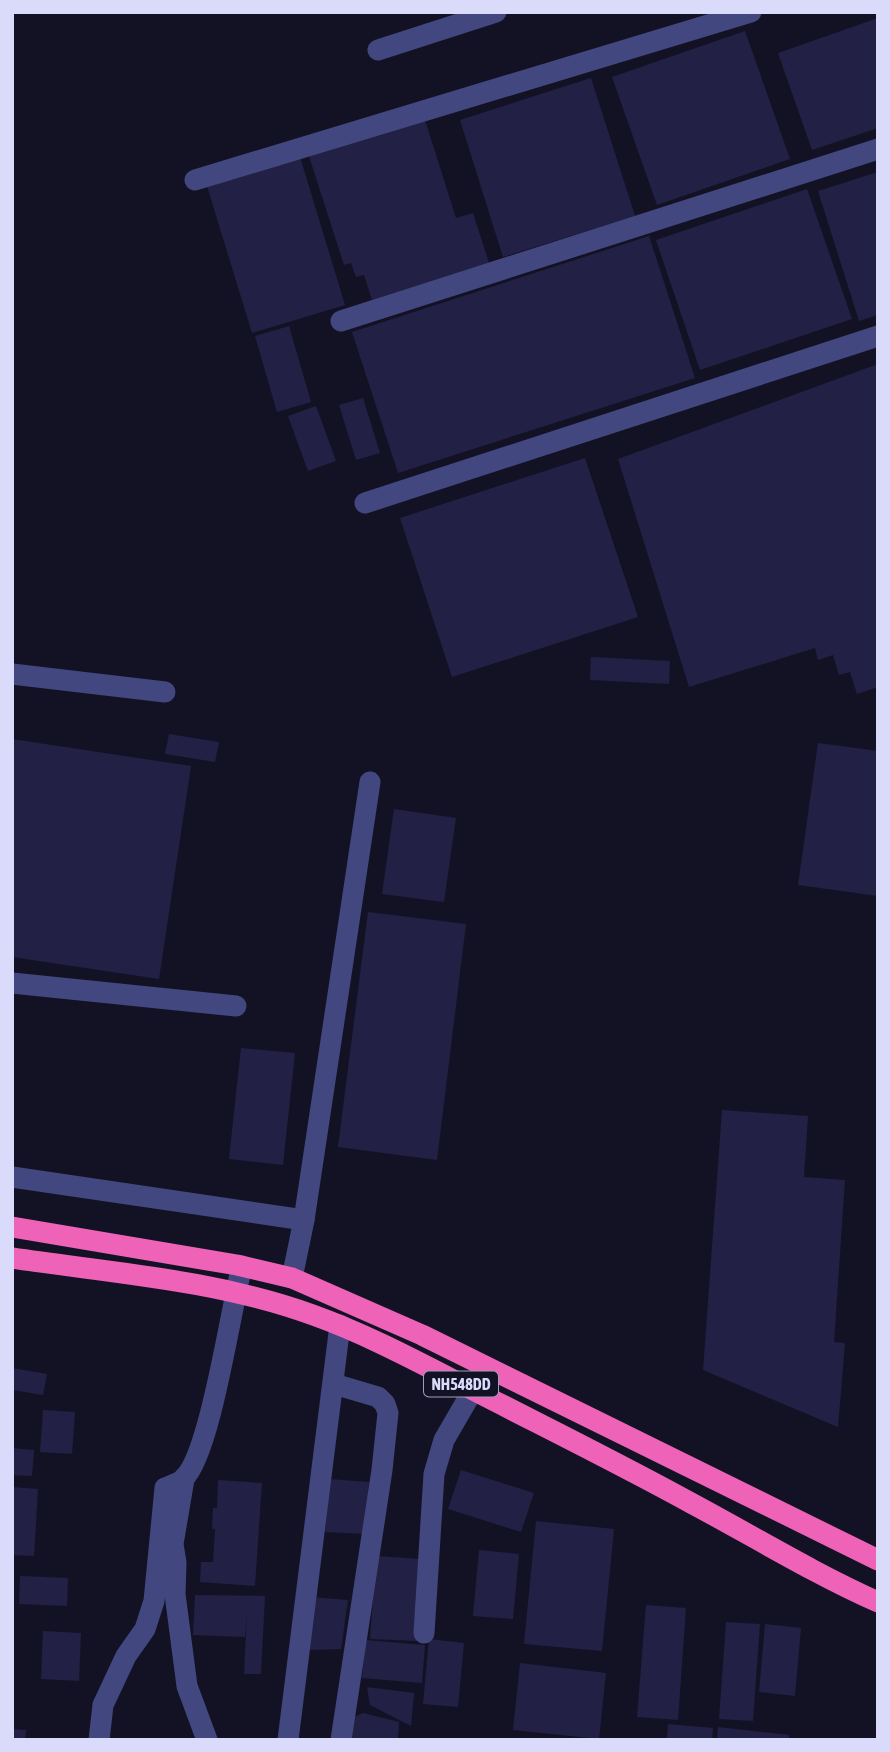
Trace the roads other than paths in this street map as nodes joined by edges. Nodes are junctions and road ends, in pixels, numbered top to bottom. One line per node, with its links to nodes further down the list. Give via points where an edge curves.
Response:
1 (496, 12): 3 (street)
2 (751, 12): 5 (street)
3 (378, 50)
4 (878, 149): 6 (street)
5 (195, 180)
6 (341, 321)
7 (878, 336): 8 (street)
8 (365, 503)
9 (12, 674): 10 (street)
10 (165, 692)
11 (370, 782): 15 (street)
12 (12, 983): 13 (street)
13 (236, 1006)
14 (12, 1177): 15 (street)
15 (303, 1220): 19 (street)
16 (12, 1227): 18 (highway, NH548DD)
17 (12, 1258): 20 (highway, NH548DD)
18 (242, 1266): 19 (highway, NH548DD); 20 (street)
19 (292, 1278): 24 (highway, NH548DD, via 422,1335)
20 (235, 1293): 21 (highway, NH548DD); 26 (street, via 208,1424 198,1457)
21 (340, 1325): 22 (street); 23 (highway, NH548DD)
22 (334, 1384): 32 (street); 33 (street, via 377,1397 388,1413)
23 (473, 1390): 25 (highway, NH548DD); 29 (street, via 444,1440 434,1474)
24 (600, 1423): 25 (highway); 27 (highway, NH548DD)
25 (587, 1449): 28 (highway, NH548DD)
26 (184, 1479): 30 (street, via 165,1488 154,1601 145,1629 103,1705); 31 (street, via 173,1544 175,1594 187,1686)
27 (878, 1560)
28 (878, 1602)
29 (424, 1633)
30 (99, 1740)
31 (207, 1740)
32 (288, 1740)
33 (341, 1740)

